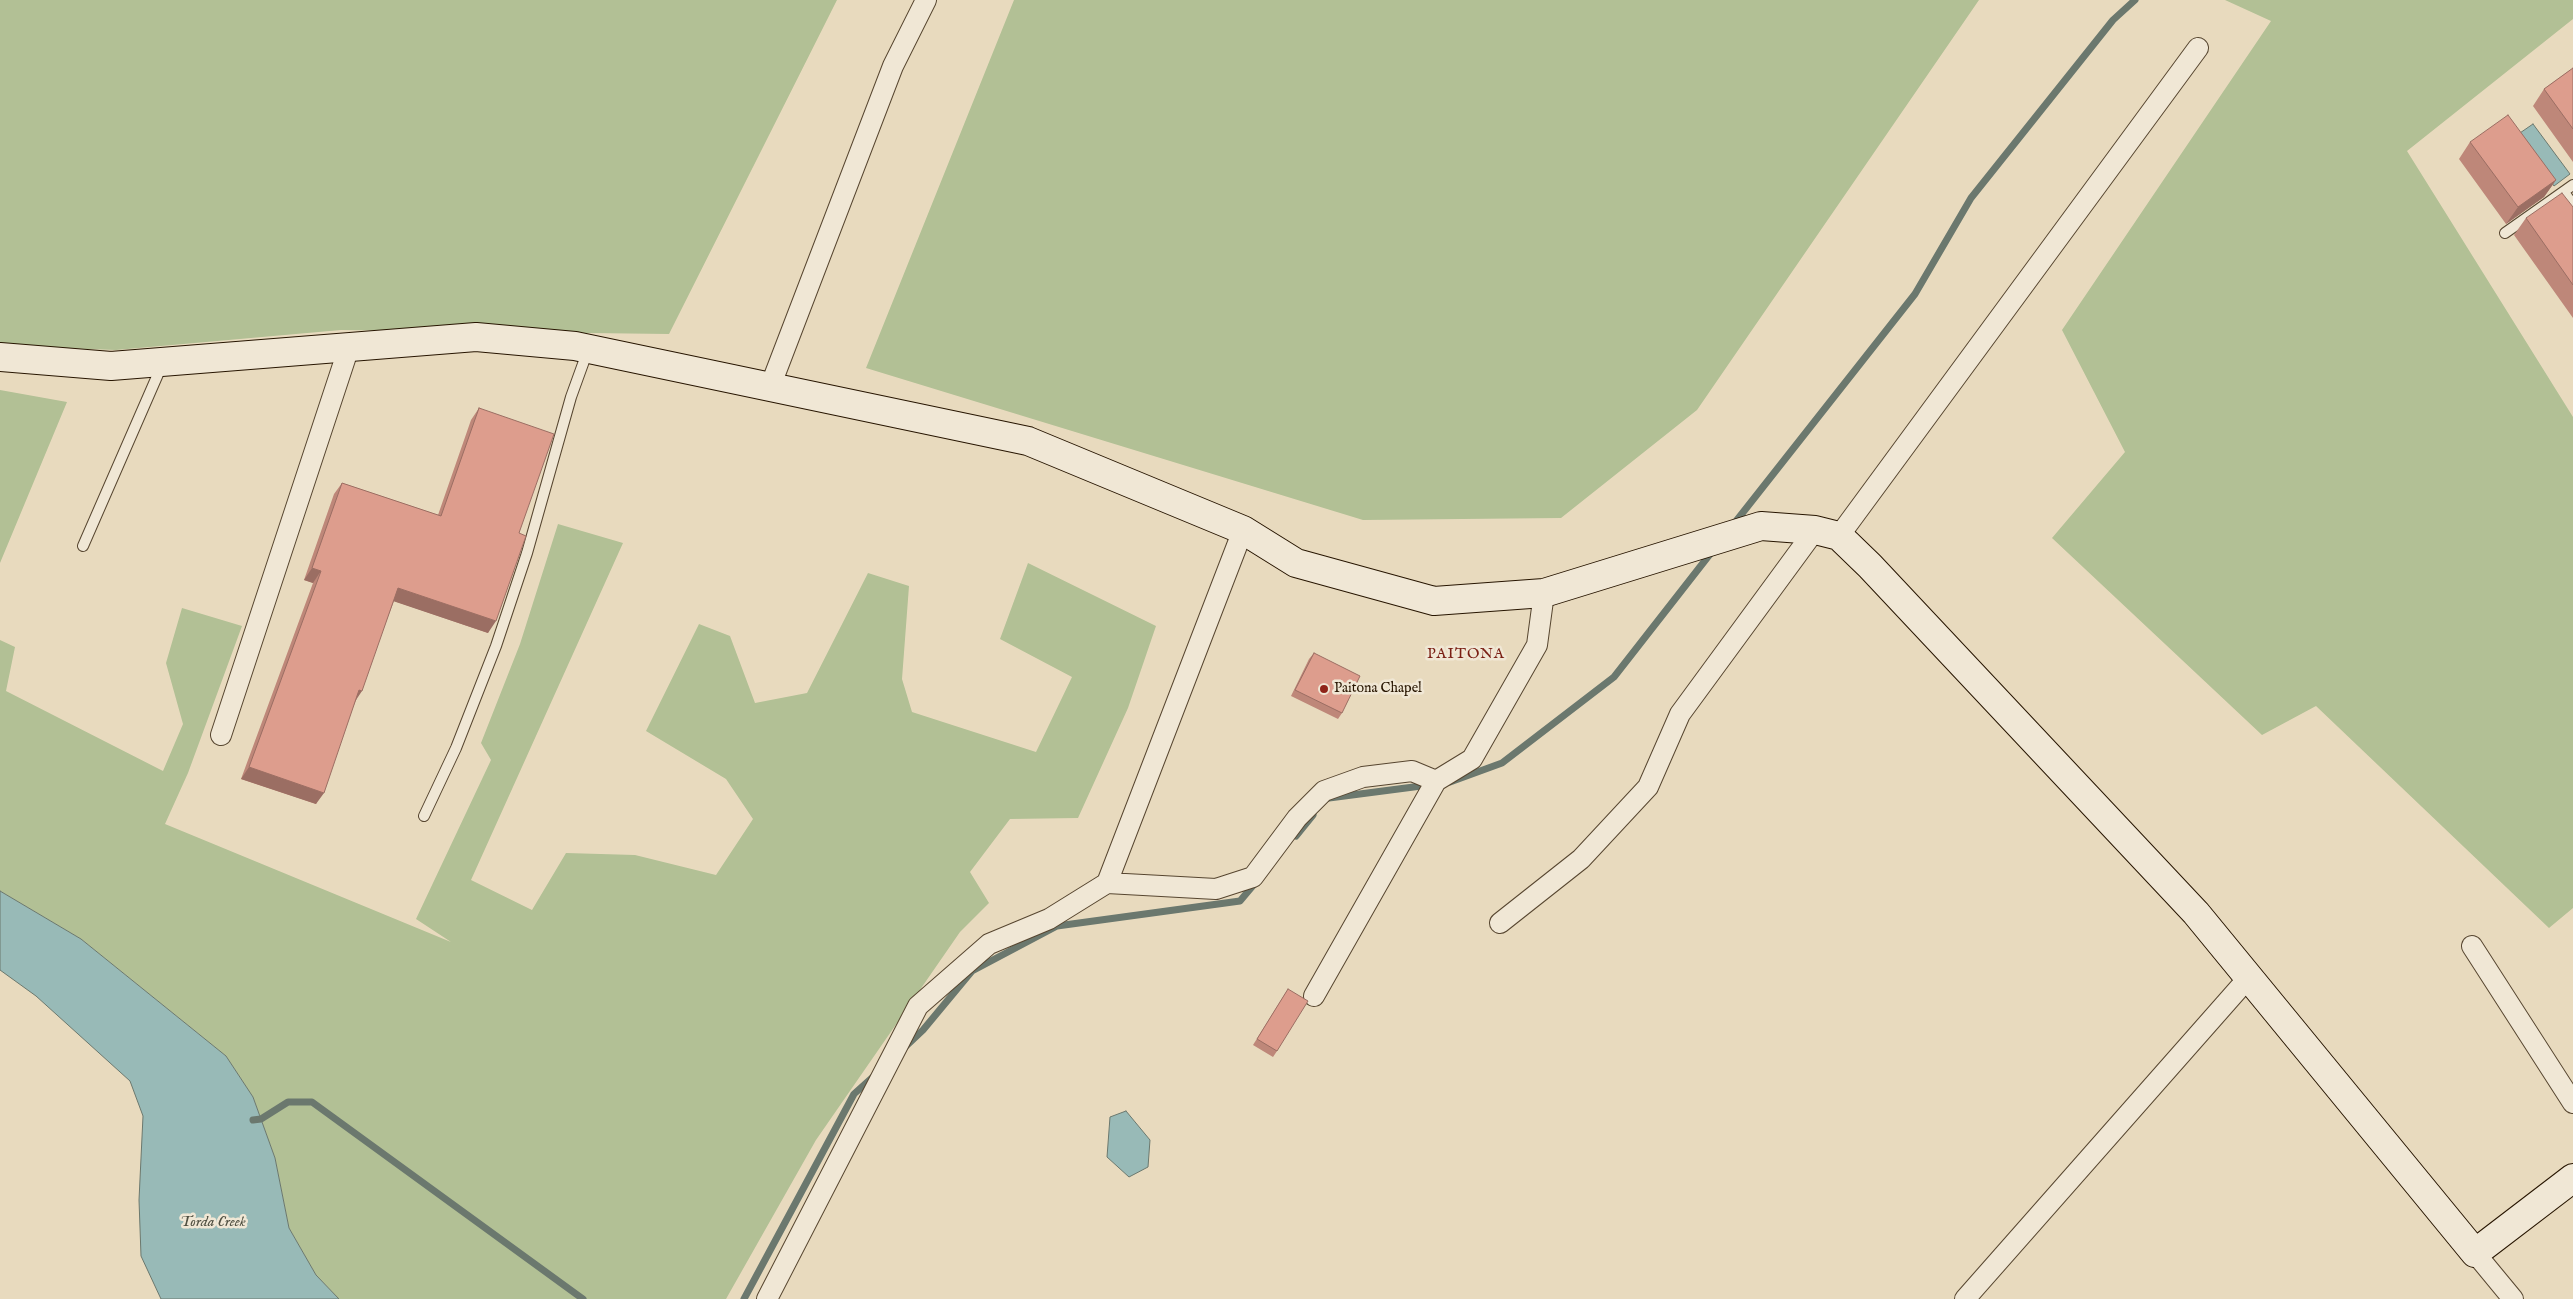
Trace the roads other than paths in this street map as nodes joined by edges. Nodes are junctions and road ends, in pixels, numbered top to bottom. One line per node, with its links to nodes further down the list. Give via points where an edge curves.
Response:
1 (926, 0): 11 (street, via 892,66)
2 (2198, 48): 13 (street)
3 (2573, 185): 4 (lane)
4 (2564, 192): 5 (lane); 6 (lane)
5 (2573, 205)
6 (2505, 233)
7 (349, 347): 8 (street, via 476,337); 10 (street); 16 (street)
8 (589, 349): 11 (street); 18 (lane, via 571,397 527,552 496,646 456,748)
9 (0, 357): 10 (street, via 111,366)
10 (163, 362): 14 (lane)
11 (770, 386): 12 (street, via 1028,441)
12 (1244, 530): 15 (street, via 1296,563 1434,601); 19 (street)
13 (1827, 533): 15 (street, via 1762,526); 20 (street, via 1680,714 1648,787 1581,860); 22 (street, via 1870,566 2196,912)
14 (83, 546)
15 (1544, 593): 17 (street, via 1537,645 1472,759)
16 (222, 735)
17 (1436, 781): 19 (street, via 1412,770 1363,777 1324,791 1297,818 1253,877 1216,889); 23 (street)
18 (424, 816)
19 (1107, 883): 27 (street, via 1049,918 989,944 918,1006)
20 (1500, 923)
21 (2472, 946): 24 (street)
22 (2249, 977): 26 (street); 28 (street)
23 (1314, 996)
24 (2573, 1103)
25 (2573, 1178): 26 (street)
26 (2476, 1253): 29 (street)
27 (767, 1299)
28 (1965, 1299)
29 (2513, 1299)

